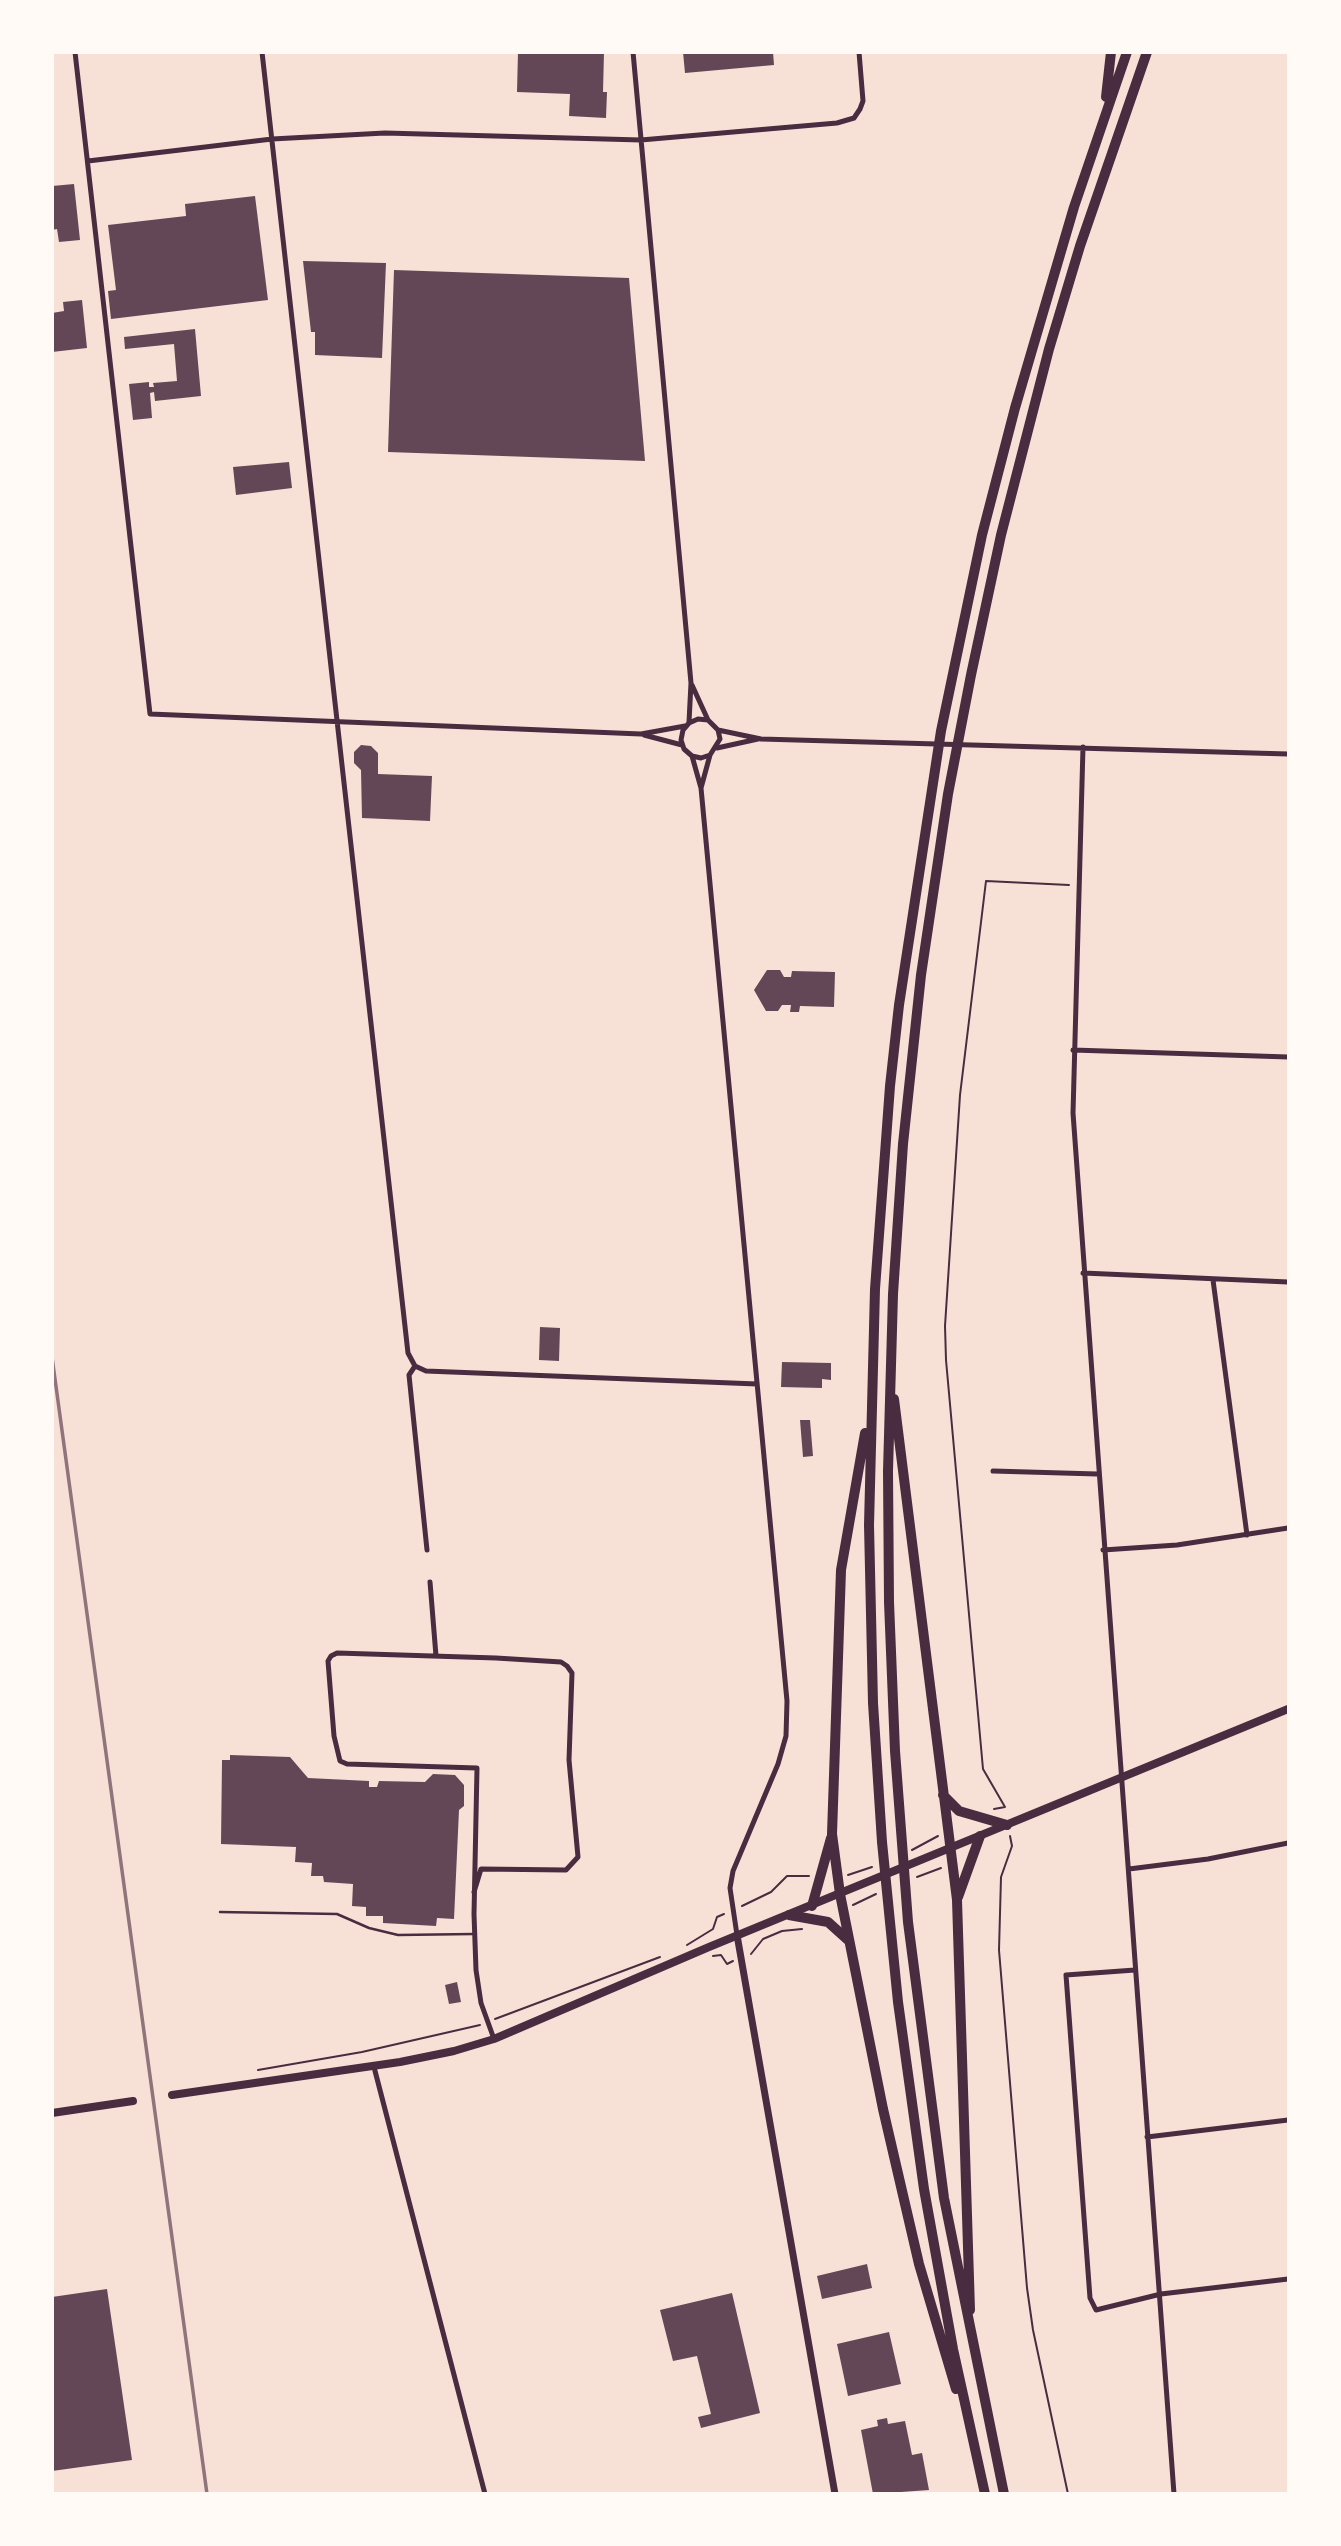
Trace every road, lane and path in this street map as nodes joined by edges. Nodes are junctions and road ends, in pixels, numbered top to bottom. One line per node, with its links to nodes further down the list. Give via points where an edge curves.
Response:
1 (75, 52): 11 (street)
2 (262, 52): 9 (street)
3 (633, 52): 10 (street)
4 (859, 52): 10 (street, via 863,101 854,118)
5 (1111, 52): 8 (highway)
6 (1127, 52): 8 (highway)
7 (1147, 52): 33 (highway, via 1049,349 971,675 921,975 903,1144)
8 (1104, 115): 35 (highway, via 1051,279 999,468 937,753 890,1086)
9 (272, 139): 10 (street, via 385,133); 11 (street); 14 (street)
10 (641, 141): 12 (street)
11 (88, 161): 14 (street, via 150,714)
12 (691, 682): 13 (street); 15 (street)
13 (708, 720): 15 (street); 16 (street)
14 (337, 722): 17 (street); 32 (street, via 408,1353)
15 (687, 724): 17 (street); 19 (street)
16 (718, 730): 18 (street); 21 (street)
17 (641, 734): 19 (street)
18 (761, 739): 20 (street); 21 (street)
19 (682, 745): 24 (street)
20 (1083, 747): 22 (street); 26 (street)
21 (718, 748): 23 (street)
22 (1289, 754)
23 (710, 755): 24 (street); 25 (street)
24 (692, 756): 25 (street)
25 (701, 788): 34 (street)
26 (1078, 886): 27 (street); 47 (path, via 986,881 972,976 953,1188 945,1326 954,1459 983,1769)
27 (1073, 1049): 28 (street); 29 (street)
28 (1289, 1057)
29 (1083, 1273): 30 (street); 37 (street)
30 (1213, 1280): 31 (street); 39 (street)
31 (1289, 1282)
32 (415, 1366): 34 (street, via 426,1371); 40 (street, via 409,1375)
33 (890, 1366): 46 (highway); 84 (highway, via 889,1602 900,1834 930,2110)
34 (757, 1384): 61 (street, via 786,1666 786,1736 770,1789 733,1871)
35 (870, 1409): 49 (highway, via 841,1570); 85 (highway, via 873,1703 889,1923 923,2189)
36 (993, 1471): 37 (street)
37 (1097, 1474): 41 (street)
38 (1289, 1528): 39 (street)
39 (1247, 1535): 41 (street)
40 (427, 1550)
41 (1103, 1550): 45 (street)
42 (430, 1582): 43 (street)
43 (436, 1656): 56 (street, via 561,1662 572,1673 569,1760 576,1862 566,1870 481,1869); 56 (street, via 331,1656 336,1754 347,1764 477,1768)
44 (1289, 1709): 45 (main road)
45 (1123, 1777): 48 (main road); 54 (street)
46 (943, 1794): 48 (highway, via 959,1811); 53 (highway)
47 (1005, 1807)
48 (1007, 1825): 50 (main road)
49 (832, 1834): 55 (highway); 57 (highway)
50 (980, 1836): 53 (main road); 59 (highway)
51 (1010, 1836): 90 (path, via 1012,1846 1001,1877 999,1950 1026,2275 1032,2330)
52 (1289, 1843): 54 (street)
53 (949, 1848): 57 (main road); 59 (highway)
54 (1129, 1870): 72 (street)
55 (819, 1879): 60 (highway); 61 (path, via 787,1876 771,1892)
56 (474, 1892): 66 (street)
57 (840, 1894): 60 (main road); 63 (highway)
58 (861, 1900): 63 (path)
59 (957, 1900): 84 (highway)
60 (812, 1906): 64 (main road)
61 (732, 1910): 67 (street); 69 (path, via 717,1917 713,1929)
62 (220, 1912): 66 (lane, via 337,1914 398,1935)
63 (844, 1913): 68 (highway)
64 (789, 1915): 67 (main road); 68 (highway, via 828,1922)
65 (805, 1928): 71 (path, via 763,1939 754,1953)
66 (474, 1934): 73 (street, via 476,1970)
67 (737, 1936): 71 (street); 74 (main road)
68 (849, 1941): 85 (highway, via 916,2251)
69 (684, 1946)
70 (661, 1956): 73 (path)
71 (740, 1958): 87 (street)
72 (1135, 1970): 81 (street); 83 (street, via 1066,1975 1090,2298 1096,2310)
73 (488, 2022): 74 (street); 76 (path, via 362,2052)
74 (494, 2039): 75 (main road, via 454,2052)
75 (374, 2067): 77 (main road); 86 (street)
76 (258, 2070)
77 (172, 2095)
78 (133, 2101): 79 (main road)
79 (52, 2113)
80 (1289, 2120): 81 (street)
81 (1147, 2137): 83 (street)
82 (1289, 2279): 83 (street)
83 (1161, 2294): 91 (street)
84 (971, 2342): 89 (highway)
85 (970, 2431): 88 (highway)
86 (485, 2494)
87 (835, 2494)
88 (985, 2494)
89 (1004, 2494)
90 (1068, 2494)
91 (1174, 2494)

